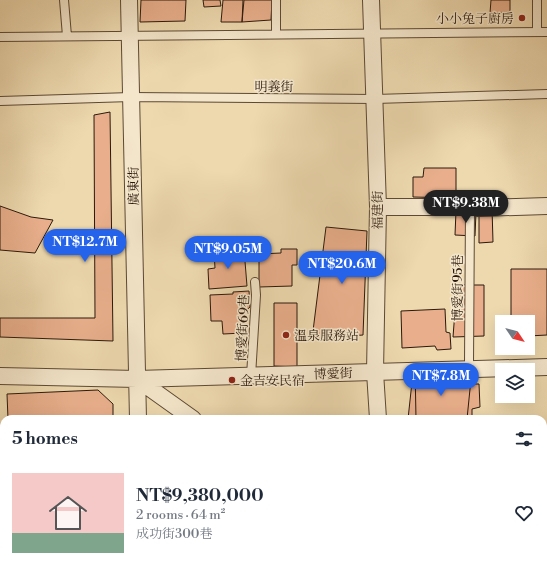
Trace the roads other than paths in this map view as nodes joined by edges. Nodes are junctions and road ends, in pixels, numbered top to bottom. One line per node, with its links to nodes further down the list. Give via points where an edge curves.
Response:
1 (64, 0): 11 (lane)
2 (130, 0): 10 (street, 廣東街)
3 (276, 0): 9 (lane)
4 (371, 0): 8 (street, 福建街)
5 (537, 0): 6 (lane)
6 (537, 32): 7 (lane); 8 (lane)
7 (547, 32)
8 (372, 33): 9 (lane); 15 (street, 福建街)
9 (276, 34): 10 (lane)
10 (130, 35): 11 (lane); 14 (street, 廣東街)
11 (67, 36): 12 (lane)
12 (0, 37)
13 (547, 94): 15 (lane, 明義街)
14 (131, 97): 15 (lane, 明義街); 16 (lane, 明義街); 26 (street, 廣東街)
15 (375, 99): 19 (street, 福建街)
16 (0, 101)
17 (470, 206): 18 (street); 19 (street); 22 (lane, 博愛街95巷, via 469,364)
18 (547, 206)
19 (378, 207): 23 (street, 福建街)
20 (255, 282): 25 (lane, 博愛街69巷)
21 (547, 367): 22 (street, 博愛街)
22 (472, 369): 23 (street, 博愛街)
23 (375, 372): 25 (street, 博愛街); 29 (street, 福建街)
24 (0, 376): 26 (street, 博愛街)
25 (252, 376): 26 (street, 博愛街)
26 (137, 379): 27 (street, 廣東街); 28 (street)
27 (138, 415)
28 (187, 415)
29 (378, 415)

